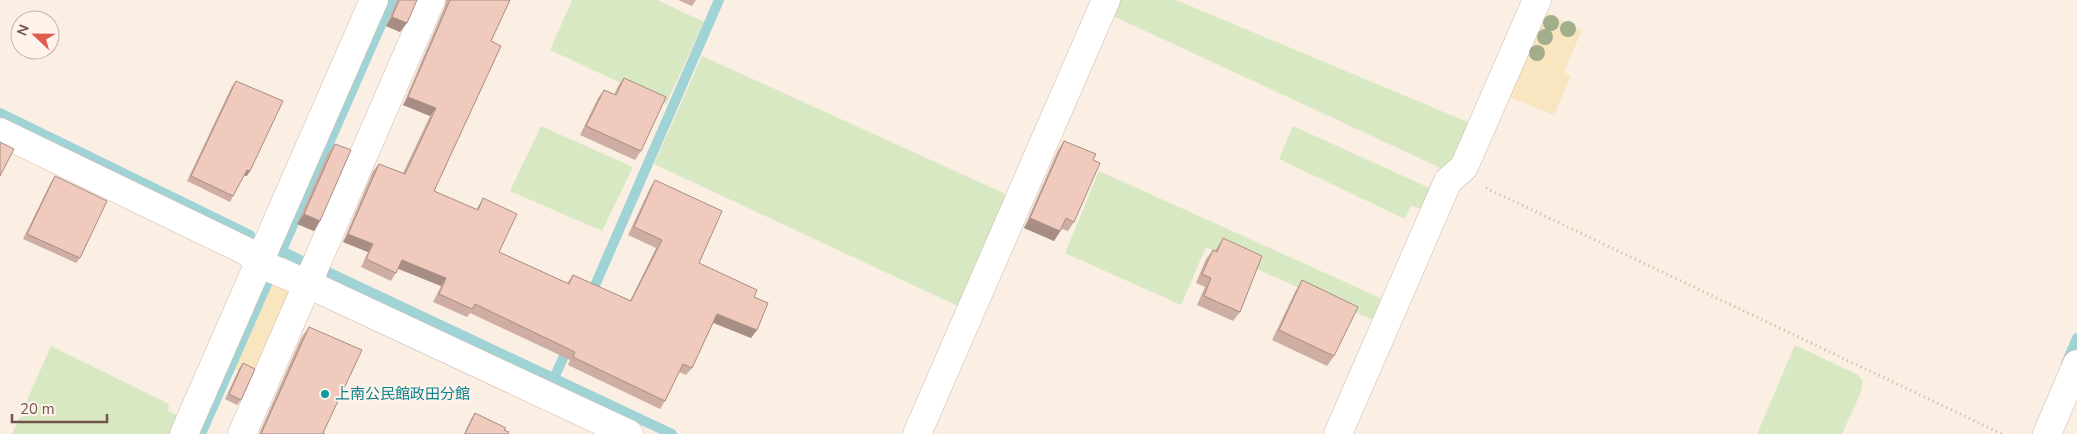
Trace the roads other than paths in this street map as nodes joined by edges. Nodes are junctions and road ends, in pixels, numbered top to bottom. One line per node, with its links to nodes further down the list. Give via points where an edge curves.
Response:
1 (374, 0): 6 (street)
2 (431, 0): 7 (street)
3 (1106, 0): 12 (street)
4 (1537, 0): 13 (street, via 1464,167 1448,181)
5 (0, 132): 6 (street, via 246,251)
6 (269, 267): 7 (street); 9 (street)
7 (308, 284): 10 (street); 11 (street)
8 (2077, 364): 14 (street)
9 (184, 434)
10 (242, 434)
11 (629, 434)
12 (917, 434)
13 (1338, 434)
14 (2047, 434)

